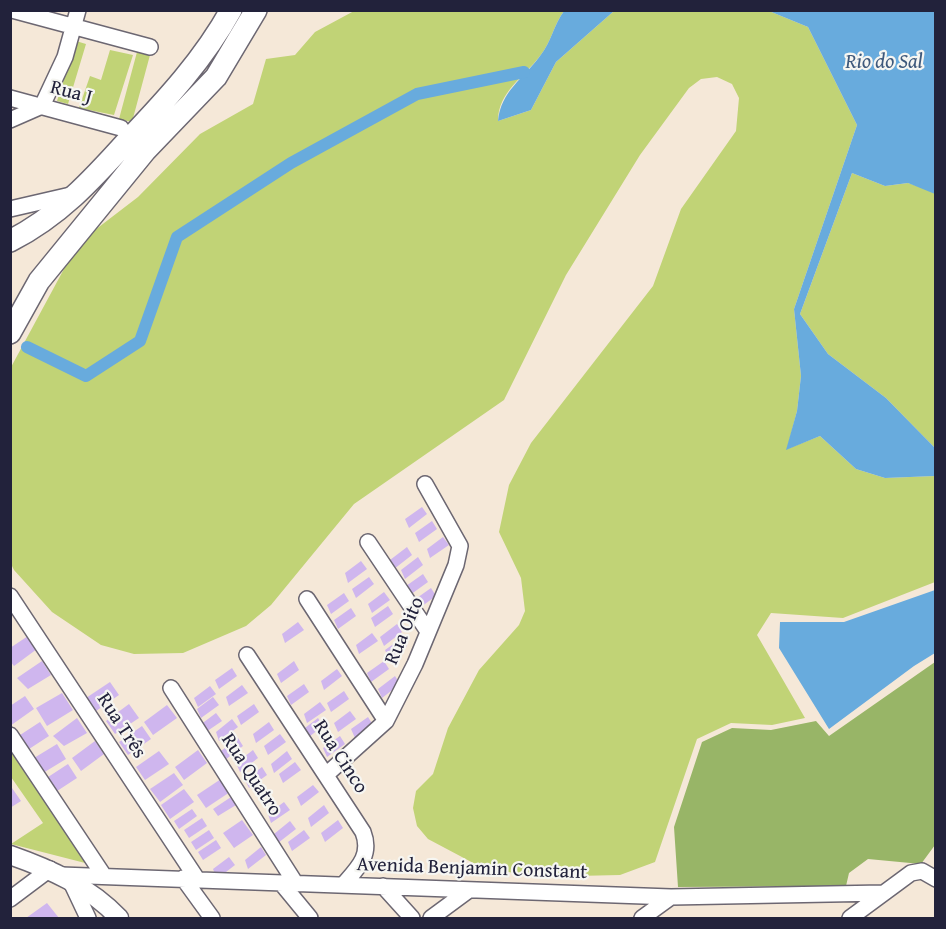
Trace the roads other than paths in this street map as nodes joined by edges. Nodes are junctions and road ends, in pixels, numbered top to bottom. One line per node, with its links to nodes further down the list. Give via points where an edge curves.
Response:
1 (12, 10): 5 (street)
2 (78, 10): 5 (street)
3 (231, 10): 11 (main road, via 218,34 168,99)
4 (256, 10): 14 (main road, via 216,77 145,151 39,280)
5 (73, 26): 6 (street); 8 (street, via 65,57)
6 (150, 47)
7 (15, 102): 8 (street, Rua J)
8 (42, 106): 9 (street); 10 (street, Rua J)
9 (10, 120)
10 (121, 129)
11 (81, 192): 12 (street); 13 (main road, via 41,225)
12 (10, 209)
13 (10, 241)
14 (10, 333)
15 (425, 484): 19 (street, Rua Oito, via 460,546 456,565)
16 (368, 542): 19 (street)
17 (10, 597): 28 (street, Rua Três)
18 (307, 598): 22 (street)
19 (428, 630): 22 (street, Rua Oito)
20 (247, 655): 24 (street, Rua Cinco)
21 (171, 688): 30 (street, Rua Quatro)
22 (386, 721): 24 (street, Rua Oito)
23 (10, 735): 27 (street)
24 (327, 774): 31 (street, Rua Cinco, via 363,832 367,846 364,860)
25 (10, 855): 26 (street)
26 (61, 875): 27 (street, Avenida Benjamin Constant); 36 (street); 37 (street); 38 (street)
27 (104, 876): 28 (street, Avenida Benjamin Constant)
28 (190, 879): 30 (street, Avenida Benjamin Constant); 39 (street, Rua Três)
29 (936, 879): 34 (street, via 915,871)
30 (289, 884): 31 (street, Avenida Benjamin Constant); 40 (street, Rua Quatro)
31 (343, 885): 32 (street, Avenida Benjamin Constant)
32 (383, 886): 33 (street, Avenida Benjamin Constant); 41 (street)
33 (469, 890): 35 (street, Avenida Benjamin Constant); 42 (street)
34 (883, 893): 35 (street, Avenida Benjamin Constant); 44 (street)
35 (671, 897): 43 (street)
36 (10, 899)
37 (88, 918)
38 (119, 918)
39 (212, 918)
40 (310, 918)
41 (412, 918)
42 (431, 918)
43 (642, 918)
44 (850, 918)

